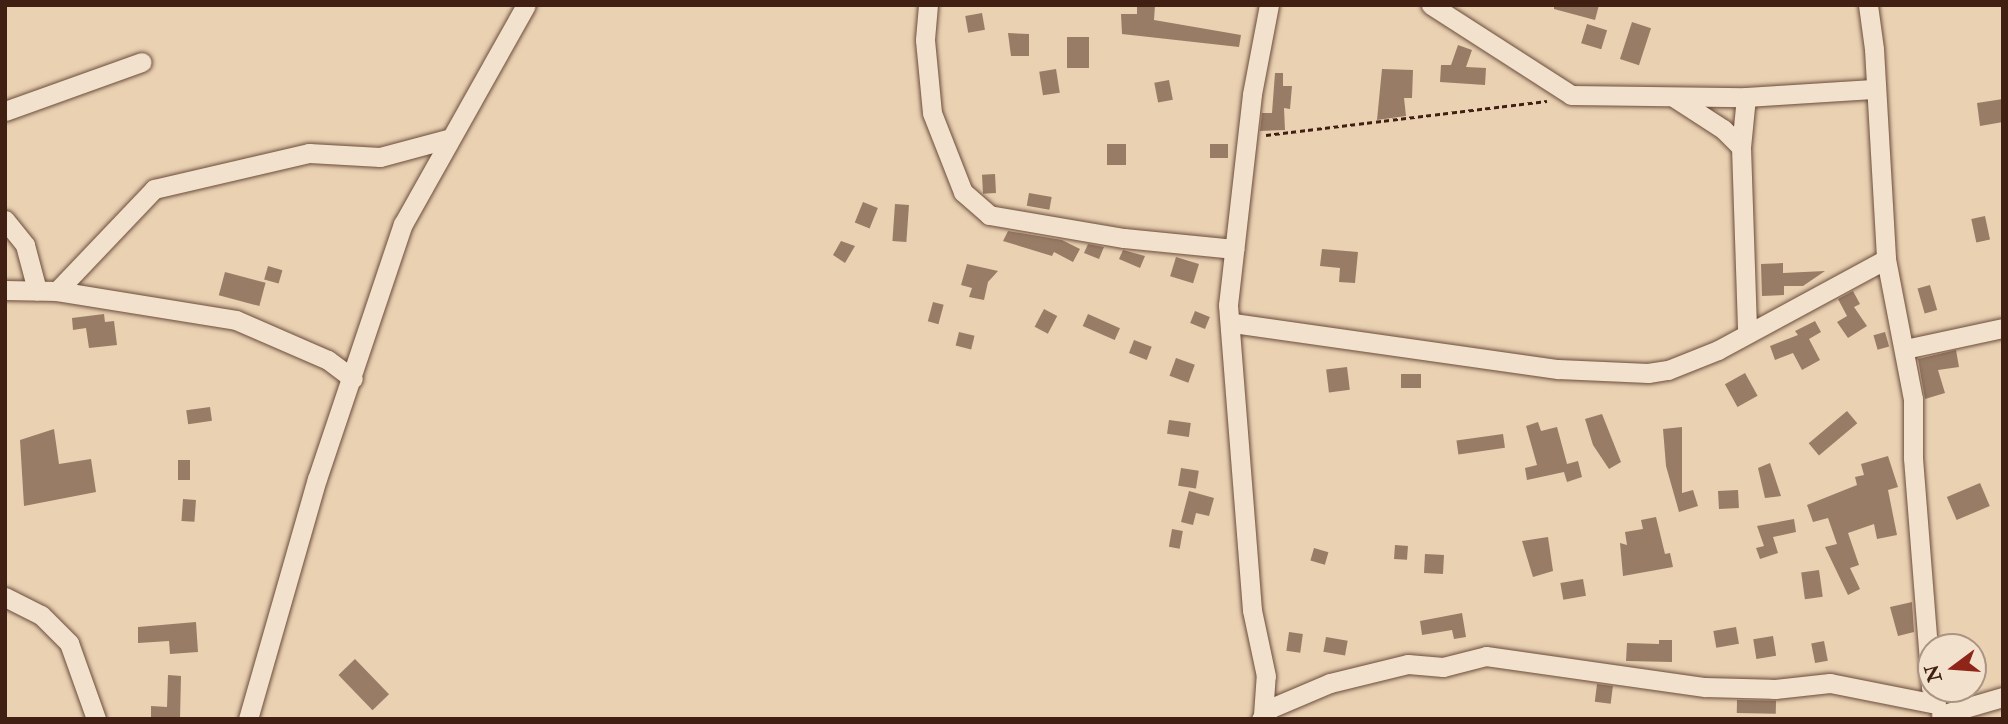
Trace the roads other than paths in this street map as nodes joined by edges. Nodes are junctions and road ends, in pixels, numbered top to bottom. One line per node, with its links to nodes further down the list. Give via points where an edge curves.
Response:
1 (526, 5): 11 (street)
2 (928, 5): 14 (street, via 925,40 932,113 962,192 989,215 1099,235)
3 (1269, 5): 14 (street)
4 (1431, 5): 8 (street, via 1571,95)
5 (1868, 5): 7 (street)
6 (142, 62): 10 (street)
7 (1873, 89): 9 (street); 15 (street)
8 (1670, 96): 9 (street); 12 (street)
9 (1746, 97): 12 (street)
10 (5, 111)
11 (447, 139): 18 (street, via 380,157 309,153 154,190); 23 (street, via 403,224)
12 (1741, 147): 21 (street)
13 (5, 220): 17 (street, via 25,245)
14 (1234, 249): 19 (street, via 1228,305)
15 (1886, 260): 21 (street); 22 (street)
16 (5, 290): 17 (street)
17 (37, 290): 18 (street)
18 (57, 291): 23 (street, via 236,320 328,360)
19 (1233, 323): 21 (street, via 1558,369 1648,373 1706,355); 27 (street, via 1234,406 1249,526 1252,610 1266,676)
20 (2003, 328): 22 (street)
21 (1747, 331)
22 (1905, 349): 25 (street, via 1913,399 1913,458)
23 (353, 379): 29 (street, via 317,479)
24 (5, 597): 28 (street, via 41,615 69,643)
25 (1929, 633)
26 (1917, 699): 27 (street, via 1830,683 1775,689 1705,687 1486,656 1443,667 1408,664 1330,683)
27 (1262, 717)
28 (96, 719)
29 (248, 719)

